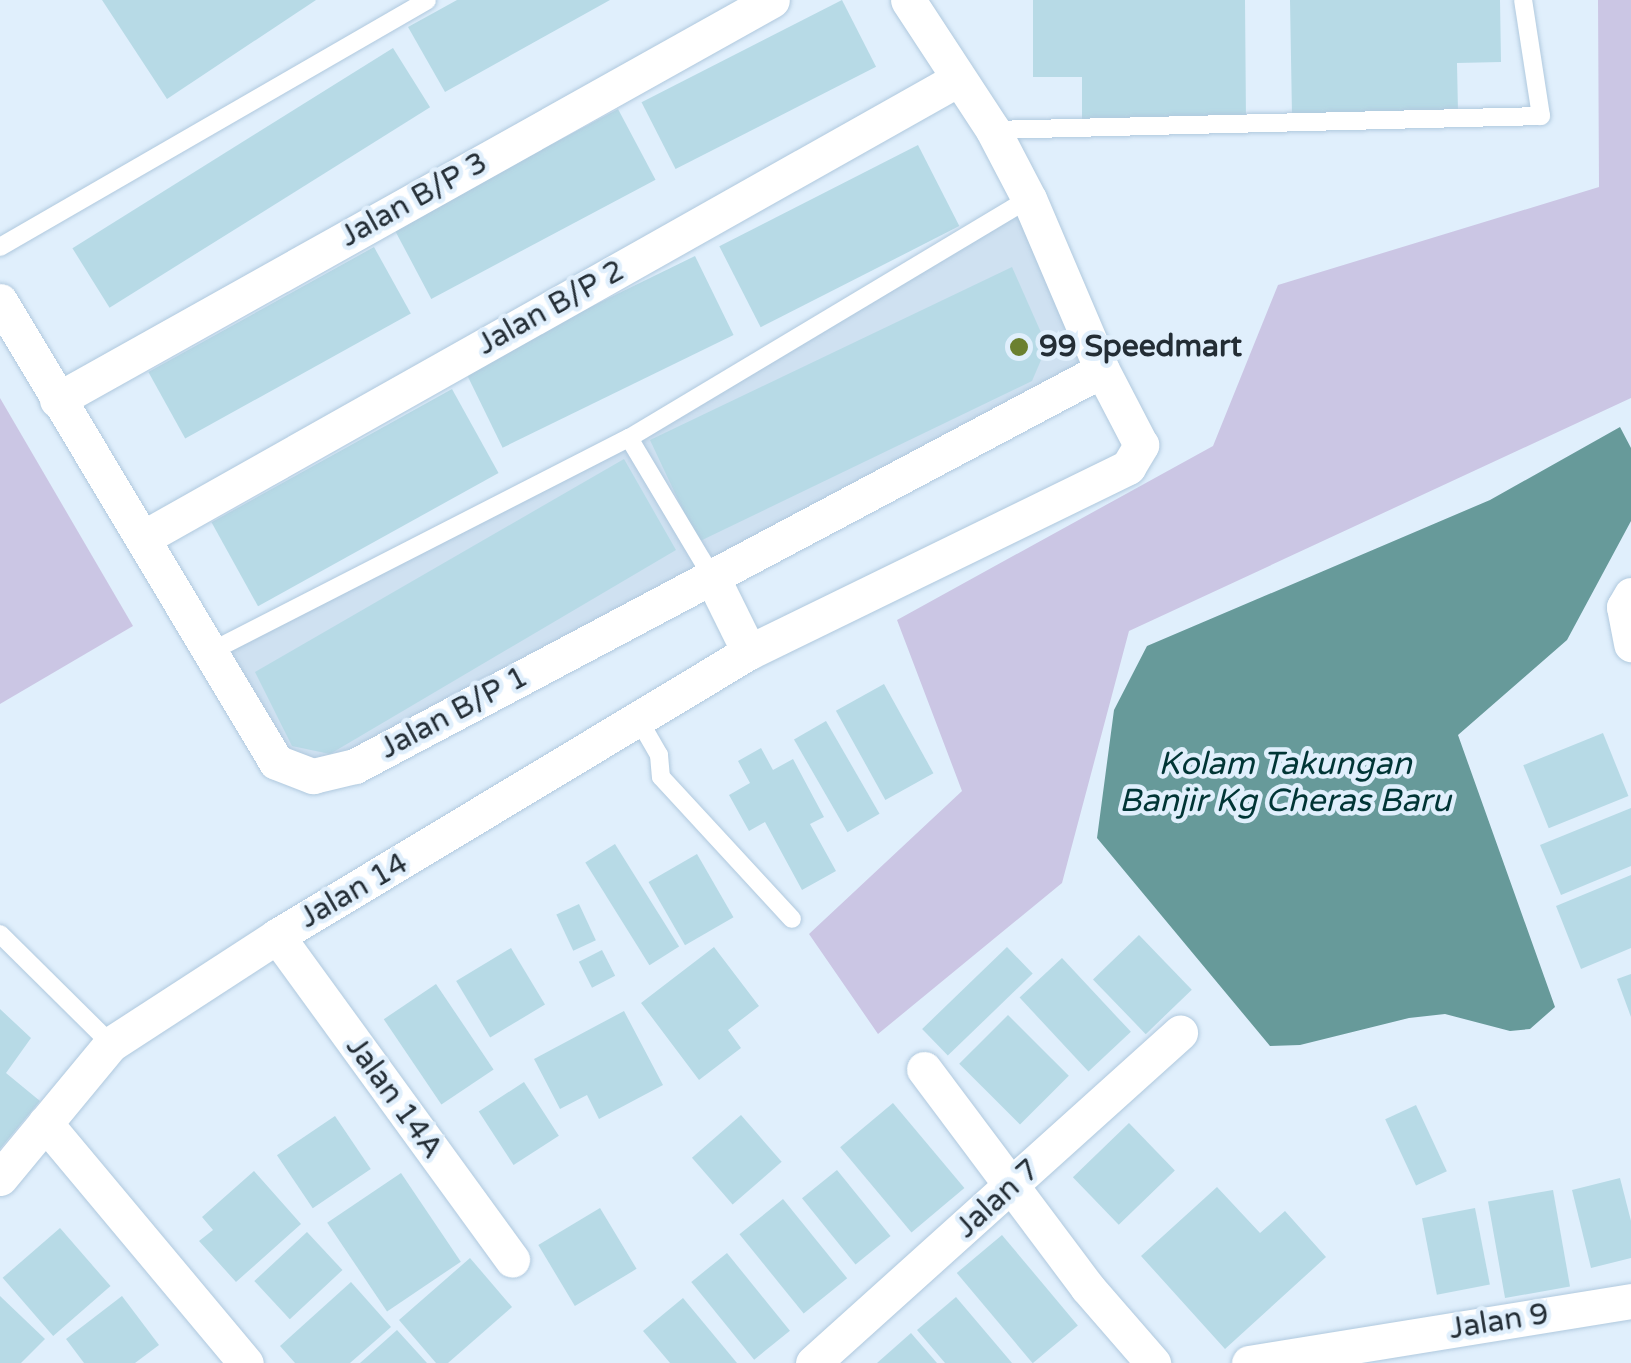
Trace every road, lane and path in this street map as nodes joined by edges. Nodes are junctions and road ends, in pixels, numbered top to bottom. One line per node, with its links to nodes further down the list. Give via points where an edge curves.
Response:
1 (427, 0): 8 (lane)
2 (772, 0): 11 (street, Jalan B/P 3)
3 (908, 0): 5 (street)
4 (1523, 0): 6 (lane, via 1541,116)
5 (958, 79): 6 (street); 13 (street, Jalan B/P 2)
6 (992, 130): 7 (street)
7 (1029, 199): 10 (street); 12 (lane)
8 (0, 247)
9 (0, 301): 11 (street, Jalan B/P 1)
10 (1102, 370): 14 (street, Jalan B/P 1); 18 (street, Jalan 14, via 1141,445 1128,467)
11 (57, 400): 13 (street, Jalan B/P 1)
12 (629, 438): 14 (lane); 17 (lane)
13 (143, 538): 17 (street, Jalan B/P 1)
14 (711, 575): 17 (street, Jalan B/P 1, via 354,766 313,776 276,762); 18 (street)
15 (1631, 595): 16 (street, via 1624,606)
16 (1631, 644)
17 (210, 652)
18 (749, 652): 19 (street, Jalan 14)
19 (640, 722): 20 (lane, via 659,755 662,776); 22 (street, Jalan 14)
20 (792, 920)
21 (0, 934): 24 (lane)
22 (277, 936): 24 (street, Jalan 14); 29 (street, Jalan 14A)
23 (1180, 1032): 28 (street, Jalan 7)
24 (111, 1044): 26 (street, Jalan 14)
25 (924, 1070): 28 (street)
26 (45, 1124): 27 (street, Jalan 14); 31 (street)
27 (0, 1178)
28 (1012, 1187): 32 (street, Jalan 7); 33 (street, via 1087,1288)
29 (512, 1260)
30 (1631, 1301): 34 (street, Jalan 9)
31 (246, 1363)
32 (813, 1363)
33 (1154, 1363)
34 (1249, 1363)

